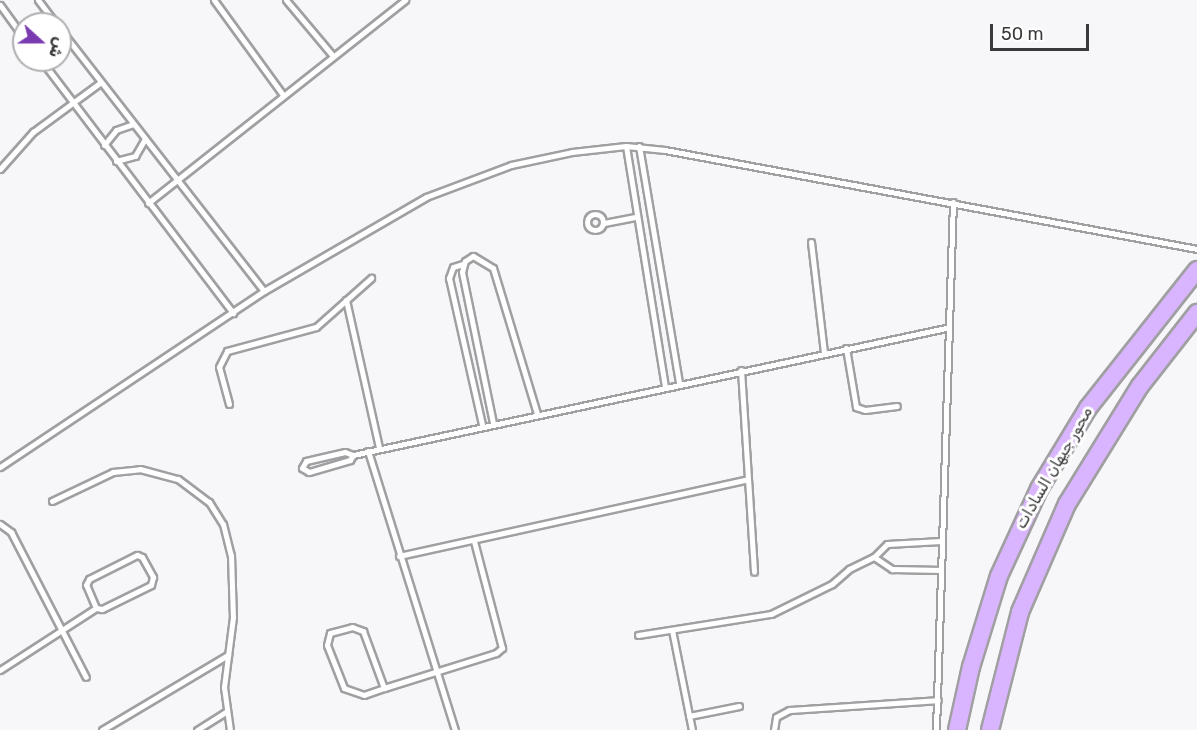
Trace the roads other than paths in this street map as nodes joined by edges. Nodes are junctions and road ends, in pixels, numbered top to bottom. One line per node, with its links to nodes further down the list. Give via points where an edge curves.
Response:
1 (214, 0): 10 (lane)
2 (286, 0): 7 (lane)
3 (405, 0): 7 (lane)
4 (0, 5): 5 (lane)
5 (12, 22)
6 (72, 45): 9 (lane)
7 (333, 56): 10 (lane)
8 (50, 72): 11 (lane)
9 (101, 82): 11 (lane); 12 (lane)
10 (283, 95): 19 (lane)
11 (72, 103): 14 (lane); 18 (lane, via 33,132)
12 (133, 124): 13 (lane); 14 (lane, via 116,130)
13 (145, 139): 17 (lane, via 135,156); 19 (lane)
14 (104, 145): 17 (lane)
15 (627, 146): 16 (lane); 22 (lane); 29 (lane, via 572,152 469,178 426,197)
16 (639, 146): 20 (lane); 41 (lane)
17 (116, 161): 21 (lane)
18 (0, 169)
19 (176, 180): 21 (lane); 29 (lane)
20 (952, 202): 25 (lane); 34 (lane)
21 (148, 204): 31 (lane)
22 (636, 217): 23 (lane); 42 (lane)
23 (604, 223)
24 (811, 242): 37 (lane)
25 (1197, 249)
26 (463, 264): 33 (lane); 35 (lane, via 456,265 449,274); 45 (lane, via 478,257 493,268)
27 (1197, 270): 81 (main road, محور جيهان السادات, via 1088,408 1039,489 999,576 971,667)
28 (370, 278): 30 (lane)
29 (264, 291): 31 (lane)
30 (346, 300): 43 (lane, via 316,327 227,351 219,367); 48 (lane)
31 (233, 313): 51 (lane)
32 (1197, 313): 82 (main road, محور جيهان السادات, via 1140,386 1067,504 1020,612)
33 (474, 327): 35 (lane); 39 (lane)
34 (946, 328): 36 (lane); 56 (lane)
35 (461, 330): 40 (lane)
36 (846, 348): 37 (lane); 44 (lane, via 855,407 865,411)
37 (824, 353): 38 (lane)
38 (741, 370): 41 (lane); 52 (lane)
39 (483, 374): 40 (lane); 46 (lane)
40 (471, 377): 47 (lane)
41 (680, 383): 42 (lane)
42 (665, 386): 45 (lane)
43 (230, 404)
44 (897, 405)
45 (537, 414): 46 (lane)
46 (493, 423): 47 (lane)
47 (482, 425): 48 (lane)
48 (379, 448): 49 (lane)
49 (368, 451): 50 (lane); 57 (lane)
50 (353, 455): 50 (lane, via 348,451 306,461 302,468 309,472 347,462)
51 (0, 467)
52 (748, 480): 55 (lane); 60 (lane)
53 (52, 501): 65 (lane, via 127,469 166,474 200,493 217,513 230,546 233,600)
54 (0, 524): 62 (lane, via 11,532)
55 (474, 541): 57 (lane); 67 (lane, via 502,648)
56 (941, 541): 58 (lane, via 887,544); 59 (lane)
57 (399, 556): 67 (lane)
58 (874, 557): 59 (lane, via 886,568); 63 (lane, via 771,614)
59 (941, 570): 70 (lane)
60 (754, 572)
61 (96, 608): 61 (lane, via 86,585 89,579 134,556 142,557 153,577 152,585 102,609); 62 (lane)
62 (62, 630): 66 (lane); 68 (lane)
63 (672, 630): 64 (lane); 73 (lane)
64 (638, 635)
65 (228, 655): 72 (lane); 74 (lane)
66 (0, 670)
67 (436, 672): 69 (lane); 77 (lane)
68 (86, 677)
69 (384, 688): 69 (lane, via 356,696 344,688 327,645 330,633 360,628)
70 (938, 700): 79 (lane, via 789,710 776,717); 80 (lane)
71 (739, 706): 73 (lane)
72 (226, 712): 75 (lane); 76 (lane)
73 (689, 716): 78 (lane)
74 (102, 730)
75 (197, 730)
76 (230, 730)
77 (455, 730)
78 (692, 730)
79 (774, 730)
80 (936, 730)
81 (957, 730)
82 (990, 730)

